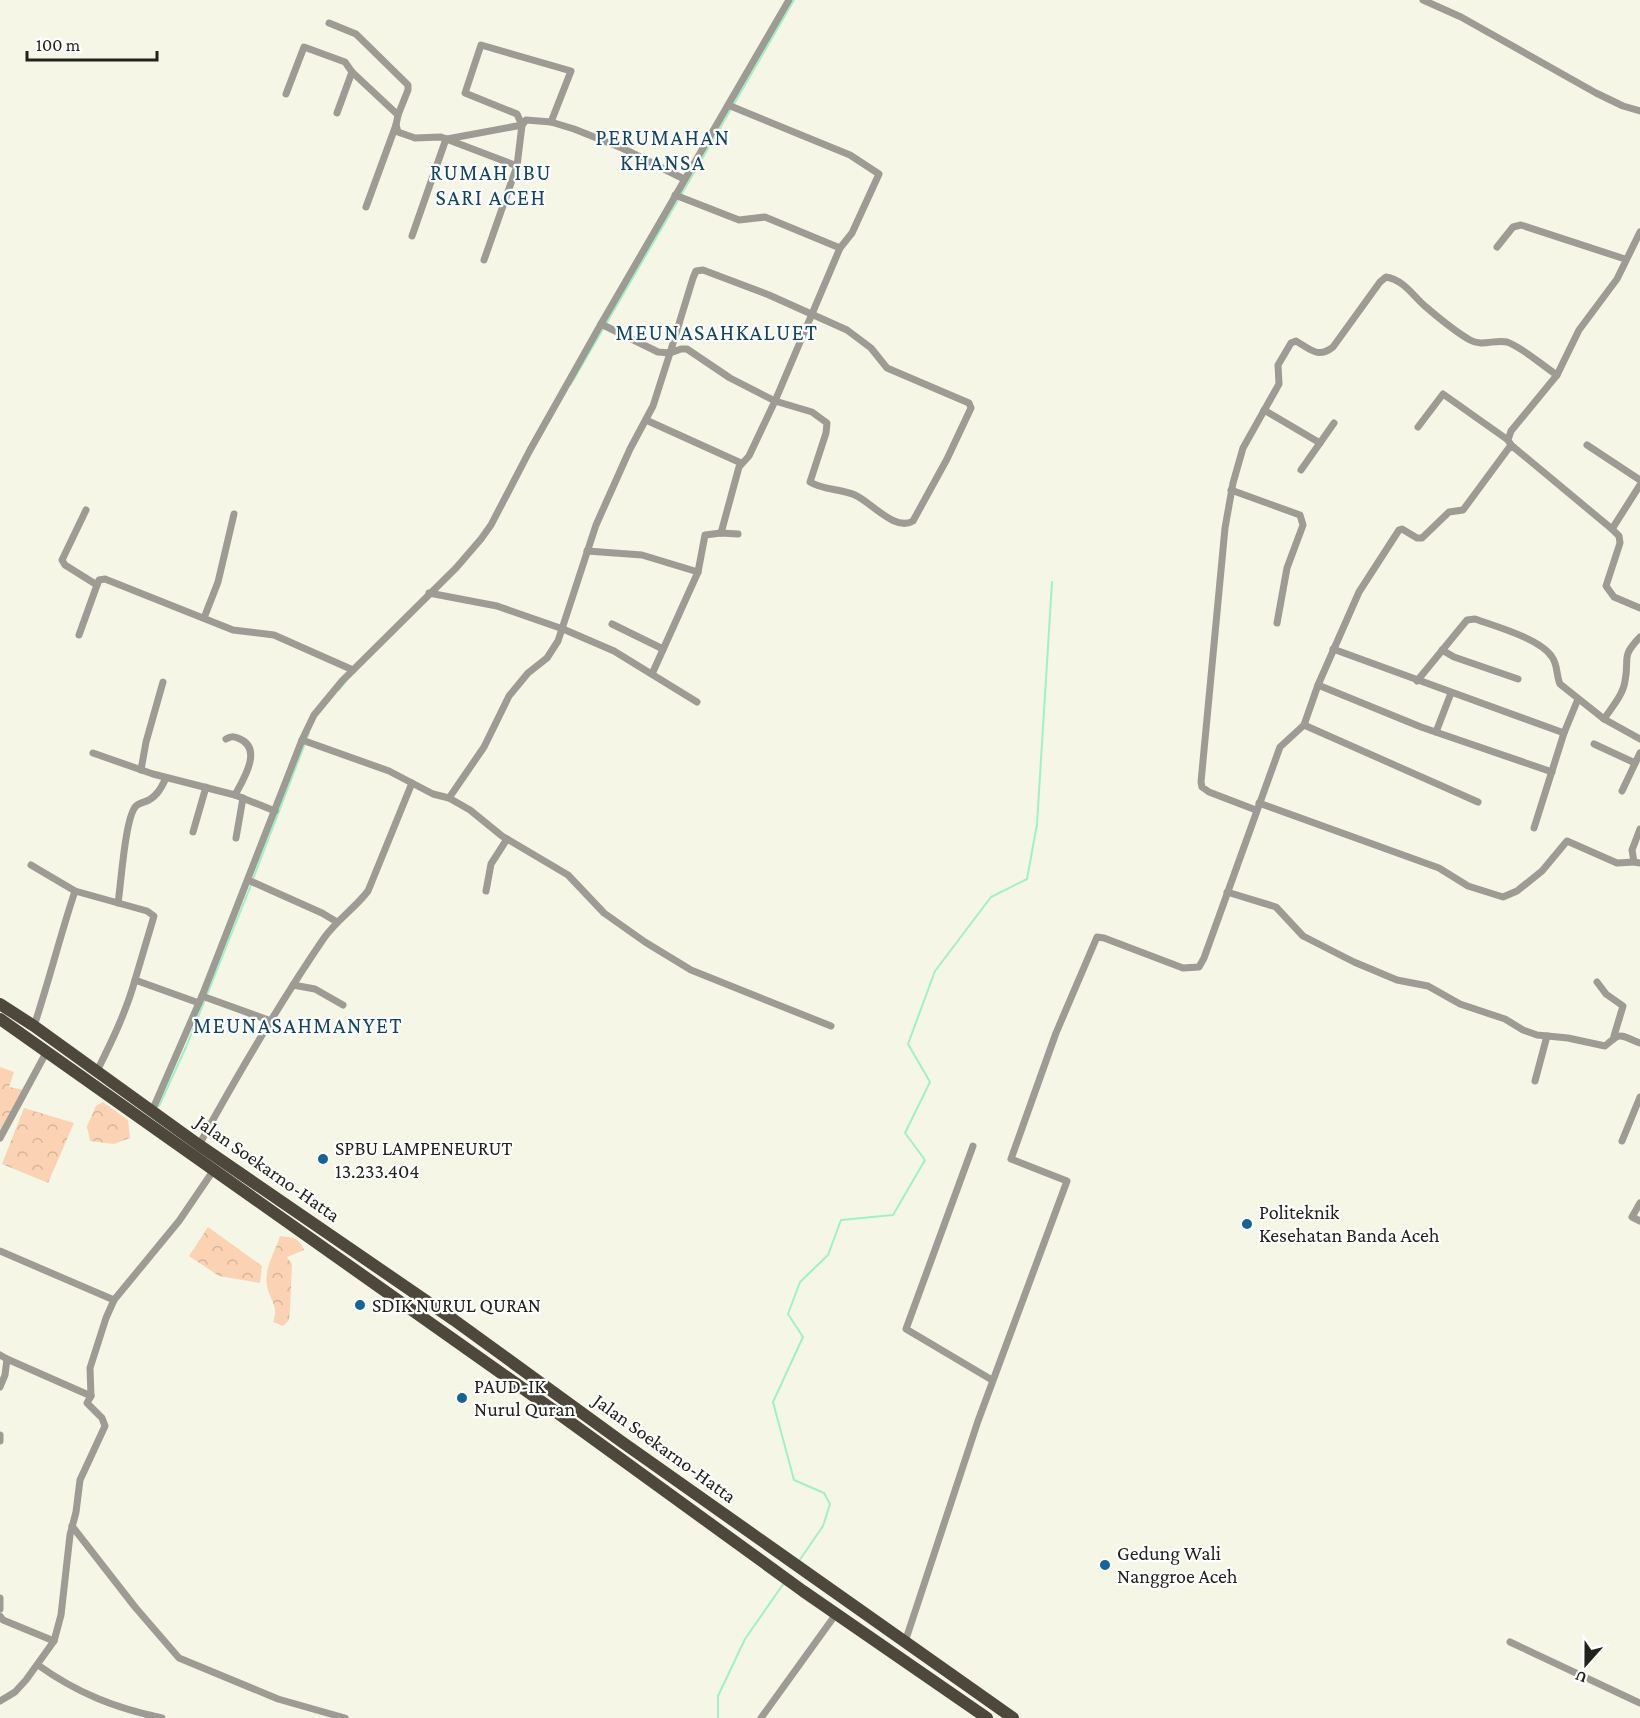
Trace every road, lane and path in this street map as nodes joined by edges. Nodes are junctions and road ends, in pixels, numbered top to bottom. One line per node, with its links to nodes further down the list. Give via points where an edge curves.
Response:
1 (789, 0): 6 (street)
2 (1423, 0): 7 (street, via 1461,17 1596,93)
3 (329, 23): 9 (street, via 356,34 408,85)
4 (352, 72): 5 (street, via 345,62 304,47); 8 (street); 9 (street)
5 (286, 94)
6 (728, 105): 15 (street); 21 (street, via 850,155 879,174 852,232)
7 (1640, 111)
8 (337, 112)
9 (398, 115): 11 (street)
10 (551, 122): 12 (street, via 526,120); 12 (street, via 571,71 481,45 465,93 518,114); 15 (street, via 622,148)
11 (396, 125): 13 (street, via 404,135); 17 (street)
12 (522, 125): 13 (street); 14 (street)
13 (446, 139): 14 (street); 19 (street)
14 (517, 166): 23 (street)
15 (684, 179): 16 (street)
16 (679, 197): 21 (street, via 739,220 765,217); 25 (street)
17 (366, 207)
18 (1640, 232): 22 (street)
19 (412, 236)
20 (1497, 247): 22 (street, via 1513,227 1521,225)
21 (840, 248): 24 (street)
22 (1625, 259): 27 (street, via 1614,285 1579,330)
23 (484, 260)
24 (813, 314): 26 (street, via 699,270 693,278); 28 (street); 28 (street, via 847,330 871,348 887,368 969,403 971,408 947,459 913,521 893,521 856,496 811,484 827,423 812,412)
25 (604, 326): 26 (street, via 658,352); 49 (street, via 482,539)
26 (670, 353): 28 (street, via 681,349 692,352 730,378); 30 (street)
27 (1557, 375): 29 (street, via 1508,343 1472,341 1442,321 1409,288 1386,277 1326,353 1319,354 1296,341 1291,343 1278,365 1279,384); 34 (street, via 1510,431)
28 (775, 401): 36 (street, via 749,456)
29 (1264, 410): 33 (street); 40 (street, via 1243,448)
30 (646, 420): 36 (street); 46 (street)
31 (1335, 423): 33 (street)
32 (1418, 427): 34 (street, via 1443,394)
33 (1320, 443): 37 (street)
34 (1509, 443): 43 (street); 58 (street, via 1463,510 1449,512 1422,538 1399,530 1359,592)
35 (1587, 445): 38 (street)
36 (741, 463): 44 (street)
37 (1301, 470)
38 (1640, 480)
39 (1640, 485): 43 (street)
40 (1231, 490): 52 (street, via 1303,519 1287,568); 91 (street, via 1201,782 1209,792)
41 (86, 510): 48 (street, via 62,560)
42 (234, 514): 51 (street, via 218,582)
43 (1612, 528): 50 (street, via 1620,543 1608,591)
44 (721, 533): 45 (street); 47 (street, via 705,535)
45 (738, 534)
46 (587, 551): 47 (street, via 642,555); 54 (street)
47 (698, 572): 57 (street)
48 (97, 585): 51 (street, via 105,579); 55 (street)
49 (429, 593): 54 (street, via 497,606); 60 (street)
50 (1640, 608)
51 (204, 618): 60 (street, via 233,630 274,635)
52 (1277, 622)
53 (612, 624): 57 (street)
54 (563, 629): 61 (street, via 614,651); 88 (street, via 553,651 509,696 484,747)
55 (79, 635)
56 (1640, 637): 69 (street, via 1628,649 1626,680)
57 (663, 649): 61 (street)
58 (1333, 649): 63 (street); 65 (street)
59 (1442, 650): 62 (street); 63 (street); 67 (street, via 1468,619 1496,626 1548,651 1556,664 1560,684)
60 (353, 670): 75 (street, via 314,715)
61 (652, 674): 68 (street)
62 (1518, 679)
63 (1417, 681): 66 (street)
64 (163, 682): 80 (street)
65 (1318, 685): 70 (street); 71 (street)
66 (1450, 693): 71 (street); 72 (street)
67 (1578, 699): 69 (street); 72 (street)
68 (698, 702)
69 (1604, 719): 74 (street)
70 (1304, 724): 89 (street, via 1280,747); 90 (street)
71 (1436, 732): 81 (street)
72 (1564, 734): 81 (street)
73 (226, 739): 86 (street, via 238,738 251,749 246,774)
74 (1640, 739)
75 (305, 741): 83 (street); 92 (street)
76 (1594, 744): 79 (street)
77 (93, 753): 80 (street)
78 (1640, 753): 79 (street)
79 (1635, 763): 85 (street)
80 (141, 770): 82 (street)
81 (1552, 772): 93 (street)
82 (166, 778): 84 (street); 104 (street, via 157,793 132,812)
83 (412, 783): 88 (street); 105 (street, via 368,891)
84 (206, 788): 86 (street); 95 (street)
85 (1622, 791)
86 (235, 795): 87 (street)
87 (243, 798): 92 (street); 96 (street)
88 (448, 798): 97 (street)
89 (1259, 802): 91 (street); 98 (street, via 1439,868 1468,885 1503,897 1542,871 1567,841 1617,862)
90 (1478, 802)
91 (1256, 810): 103 (street)
92 (275, 811): 100 (street)
93 (1534, 828)
94 (1640, 829): 98 (street, via 1632,850)
95 (194, 832)
96 (236, 838)
97 (507, 839): 102 (street, via 491,864); 115 (street, via 568,874 604,913 691,970)
98 (1637, 863)
99 (31, 865): 101 (street)
100 (252, 882): 105 (street); 109 (street)
101 (75, 891): 104 (street); 114 (street)
102 (486, 891)
103 (1227, 892): 116 (street, via 1276,907 1303,936 1354,962 1397,980 1428,986 1471,1009); 138 (street, via 1199,967 1183,968 1104,938 1097,937 1093,943 1011,1159 1067,1181)
104 (118, 903): 106 (street, via 154,916)
105 (337, 922): 108 (street)
106 (135, 980): 109 (street); 120 (street, via 115,1036)
107 (1597, 982): 117 (street, via 1623,1006)
108 (293, 985): 111 (street, via 315,989); 113 (street)
109 (205, 999): 113 (street); 123 (street)
110 (0, 1004): 114 (highway, Jalan Soekarno-Hatta)
111 (343, 1005)
112 (0, 1019): 119 (highway, Jalan Soekarno-Hatta)
113 (271, 1021): 127 (street)
114 (34, 1026): 120 (highway, Jalan Soekarno-Hatta)
115 (831, 1026)
116 (1547, 1036): 117 (street, via 1605,1046); 121 (street)
117 (1614, 1036): 118 (street)
118 (1640, 1043)
119 (47, 1051): 124 (highway, Jalan Soekarno-Hatta); 125 (street)
120 (96, 1071): 123 (highway, Jalan Soekarno-Hatta)
121 (1535, 1081)
122 (1640, 1097): 126 (street)
123 (152, 1111): 124 (highway, Jalan Soekarno-Hatta)
124 (161, 1125): 127 (highway, Jalan Soekarno-Hatta); 129 (highway, Jalan Soekarno-Hatta)
125 (0, 1138)
126 (1622, 1141)
127 (200, 1145): 133 (highway, Jalan Soekarno-Hatta)
128 (973, 1146): 138 (street, via 906,1329)
129 (213, 1171): 134 (street, via 179,1221); 135 (highway, Jalan Soekarno-Hatta)
130 (1640, 1203): 131 (street, via 1632,1217)
131 (1640, 1221)
132 (0, 1251): 134 (street)
133 (415, 1293): 135 (highway); 149 (highway, Jalan Soekarno-Hatta)
134 (114, 1300): 140 (street, via 90,1368)
135 (406, 1305): 146 (highway, Jalan Soekarno-Hatta)
136 (0, 1354): 137 (street)
137 (7, 1359): 139 (street); 140 (street)
138 (992, 1380): 149 (street)
139 (0, 1387)
140 (91, 1396): 143 (street, via 87,1403 105,1426 82,1473)
141 (0, 1435): 142 (street)
142 (0, 1441)
143 (72, 1526): 148 (street); 155 (street, via 179,1658 278,1699)
144 (0, 1598): 145 (street)
145 (0, 1609)
146 (836, 1614): 156 (street); 157 (highway, Jalan Soekarno-Hatta)
147 (0, 1616): 148 (street)
148 (54, 1641): 151 (street)
149 (905, 1642): 158 (highway, Jalan Soekarno-Hatta)
150 (1510, 1642): 153 (street)
151 (38, 1665): 152 (street, via 15,1692); 154 (street, via 84,1695)
152 (0, 1701)
153 (1640, 1703)
154 (162, 1718)
155 (345, 1718)
156 (761, 1718)
157 (987, 1718)
158 (1013, 1718)

